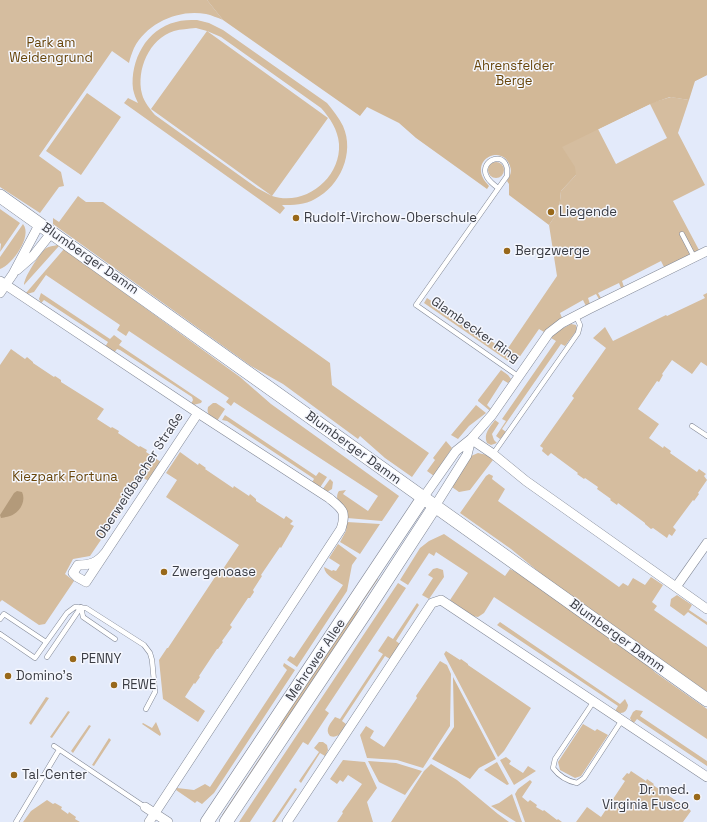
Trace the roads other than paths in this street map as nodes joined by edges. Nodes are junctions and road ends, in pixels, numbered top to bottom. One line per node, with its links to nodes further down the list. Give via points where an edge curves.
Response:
1 (498, 188): 1 (lane, via 507,176 508,166 505,162 495,159 486,165 485,170 486,176); 11 (lane, Glambecker Ring, via 416,305)
2 (0, 196): 3 (main road, Blumberger Damm)
3 (40, 223): 4 (main road, Blumberger Damm); 8 (street)
4 (52, 232): 8 (street); 17 (main road, Blumberger Damm)
5 (682, 234): 7 (lane)
6 (707, 251): 7 (street, Glambecker Ring)
7 (694, 257): 10 (street, Glambecker Ring)
8 (14, 274): 9 (street)
9 (2, 287): 12 (street)
10 (576, 316): 11 (street, Glambecker Ring, via 549,333); 16 (lane, via 580,325 578,333)
11 (518, 376): 15 (street, Glambecker Ring, via 492,415)
12 (198, 413): 20 (street, Oberweißbacher Straße); 37 (street, via 329,498 342,509 344,520 331,546)
13 (692, 426): 14 (lane)
14 (707, 436)
15 (471, 439): 16 (street); 17 (street, Glambecker Ring, via 456,451); 18 (street, Glambecker Ring, via 467,455)
16 (493, 454): 21 (street, via 526,481)
17 (423, 498): 18 (main road, Blumberger Damm); 41 (main road, Mehrower Allee)
18 (435, 506): 29 (main road, Blumberger Damm); 42 (main road, Mehrower Allee)
19 (707, 543): 21 (street)
20 (105, 554)
21 (676, 587): 23 (street)
22 (81, 607): 26 (lane, via 83,617); 27 (lane, via 75,607 67,613); 28 (lane); 31 (lane, via 144,645 150,653 155,692)
23 (707, 609)
24 (0, 619): 27 (lane, via 4,614)
25 (0, 634): 27 (lane, via 35,658)
26 (115, 639)
27 (46, 642)
28 (47, 657)
29 (707, 700)
30 (594, 702): 32 (street); 32 (lane, via 555,759 553,768 570,782 578,783 584,778); 43 (street, via 440,600 432,603)
31 (146, 709)
32 (622, 720): 35 (street)
33 (54, 746): 34 (lane)
34 (59, 750): 36 (lane); 38 (lane)
35 (707, 777)
36 (145, 807): 37 (street)
37 (155, 814): 39 (street); 40 (street)
38 (16, 822)
39 (150, 822)
40 (168, 822)
41 (207, 822)
42 (226, 822)
43 (287, 822)

